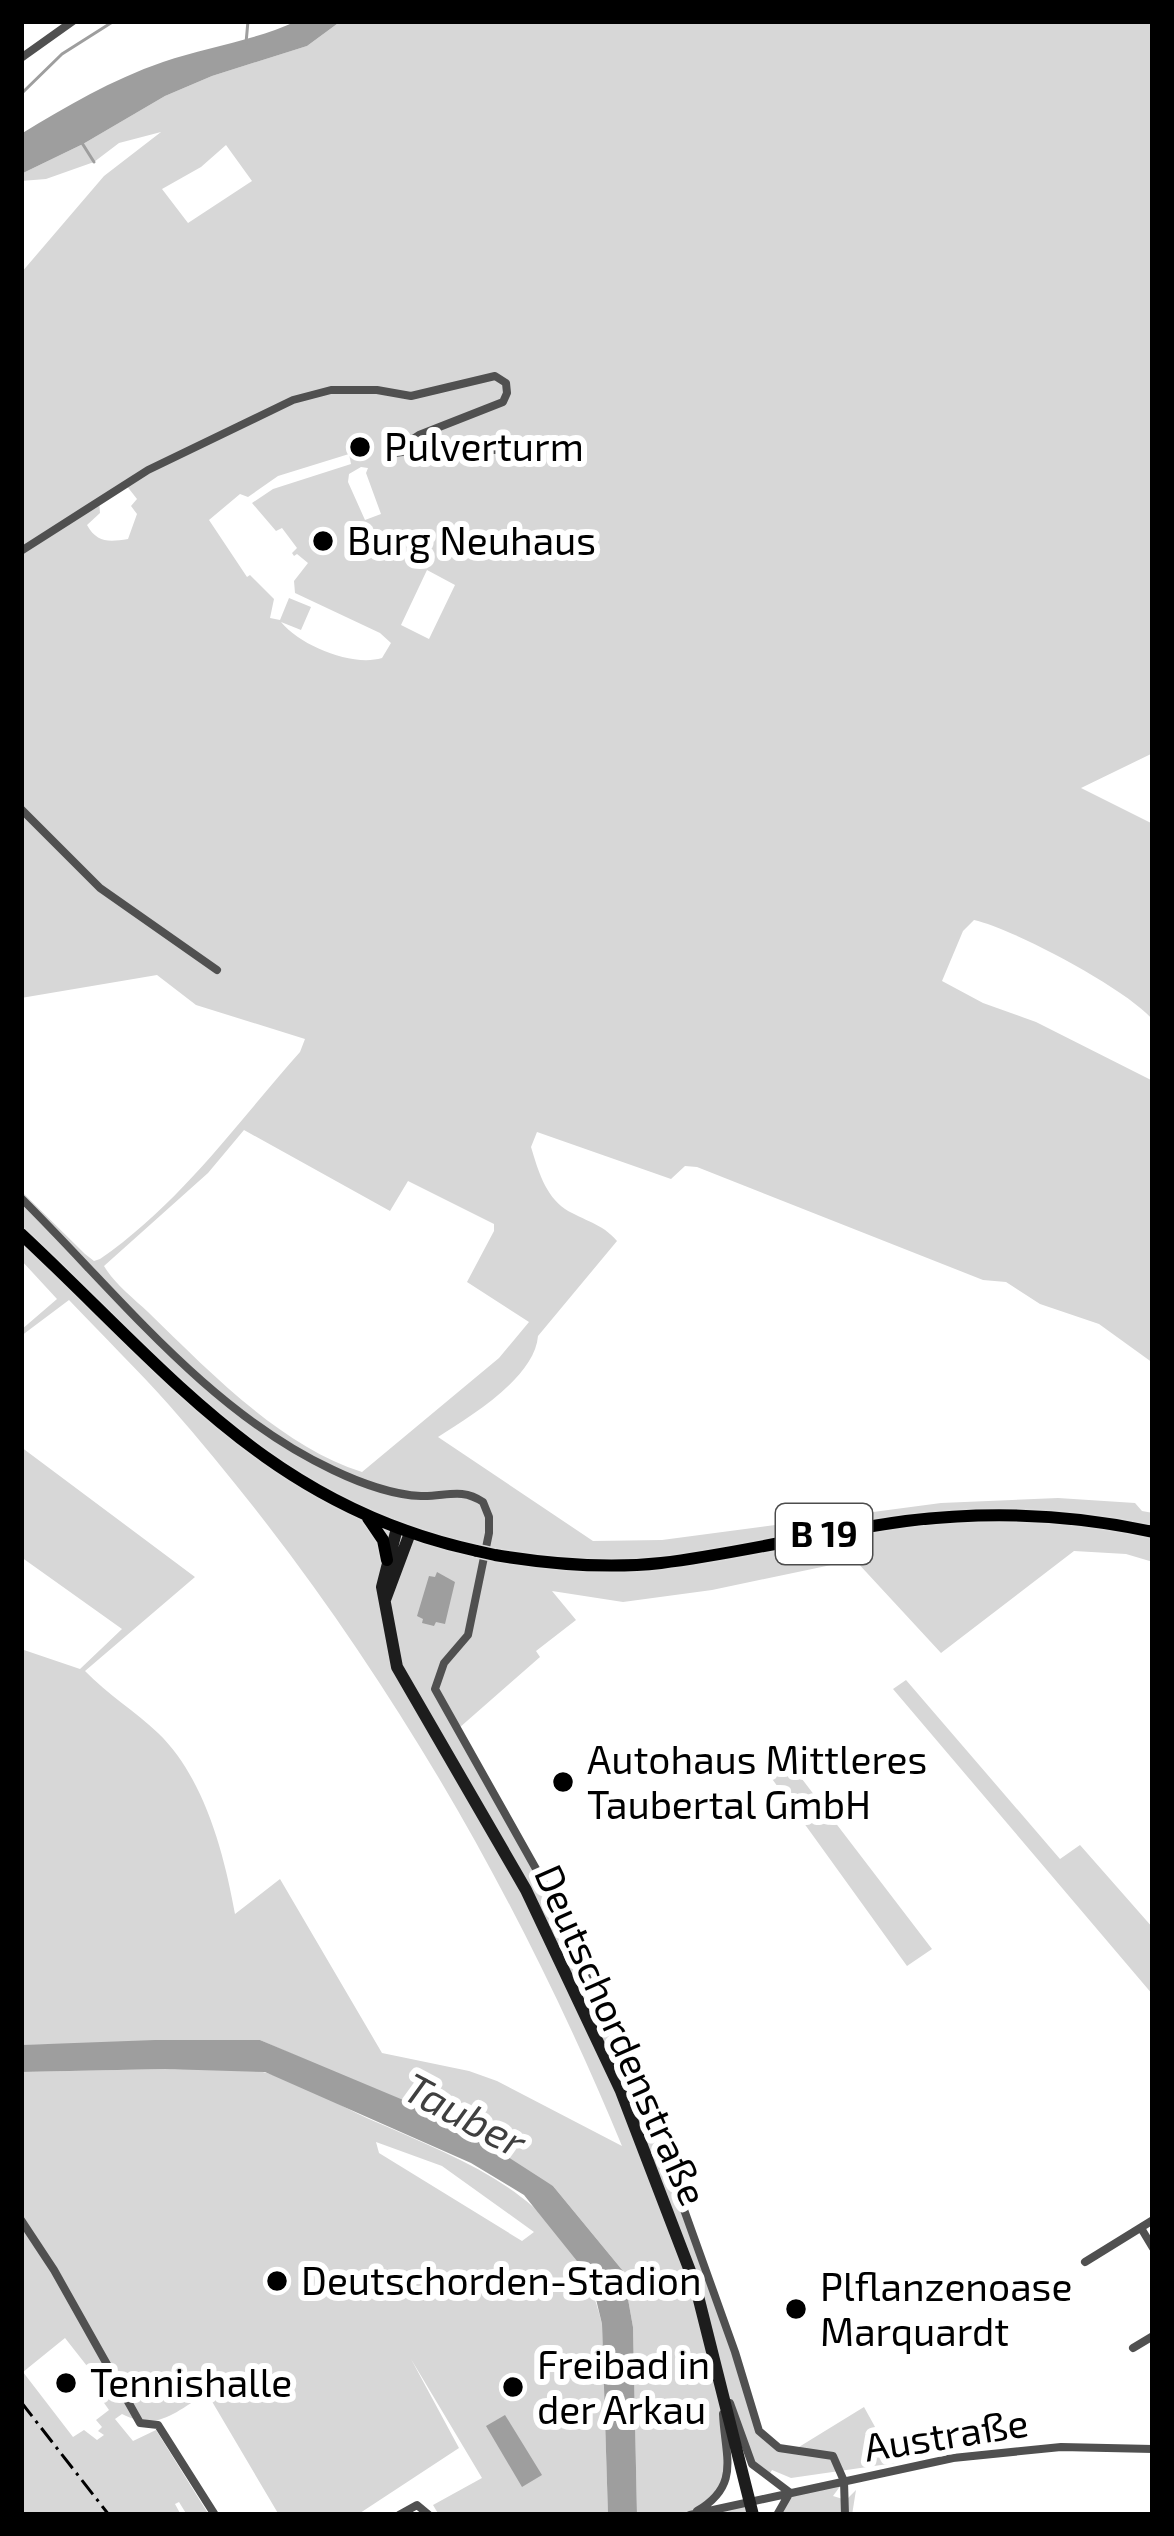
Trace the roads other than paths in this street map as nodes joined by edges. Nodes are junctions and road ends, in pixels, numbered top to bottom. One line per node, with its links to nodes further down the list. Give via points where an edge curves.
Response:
1 (74, 21): 2 (street)
2 (21, 58)
3 (513, 451): 4 (street, via 392,453 502,402 506,383 495,376 411,396 331,390 293,400 148,470)
4 (21, 550)
5 (21, 809): 6 (street, via 100,888)
6 (217, 970)
7 (21, 1198): 23 (street, via 182,1360 283,1442 363,1483 421,1496 460,1492 483,1502 489,1533 468,1635 437,1677 440,1699 567,1924 639,2084 759,2432 779,2448 826,2452)
8 (21, 1234): 9 (main road, B 19, via 225,1430 295,1480)
9 (367, 1517): 10 (main road, B 19); 12 (main road)
10 (404, 1530): 11 (main road, B 19, bridge, via 495,1555 606,1566 986,1515); 12 (street, Deutschordenstraße); 13 (street)
11 (1153, 1532)
12 (387, 1560): 13 (street, Deutschordenstraße)
13 (384, 1601): 21 (street, Deutschordenstraße, via 404,1683 526,1890 621,2091 695,2284)
14 (21, 2220): 26 (street, via 140,2423 162,2429)
15 (1153, 2220): 16 (street)
16 (1141, 2228): 17 (street); 18 (street)
17 (1153, 2248)
18 (1085, 2262)
19 (1153, 2336): 20 (street)
20 (1133, 2348)
21 (724, 2390): 24 (street, via 752,2464); 25 (street, Deutschordenstraße); 29 (street, via 726,2484)
22 (1153, 2449): 23 (street, Austraße, via 1061,2447 953,2458)
23 (844, 2481): 24 (street, Austraße); 31 (street)
24 (790, 2492): 25 (street, Austraße); 30 (street)
25 (751, 2508): 29 (street, Austraße)
26 (215, 2515)
27 (399, 2515): 28 (street, via 417,2505)
28 (429, 2515)
29 (690, 2515)
30 (777, 2515)
31 (844, 2515)

